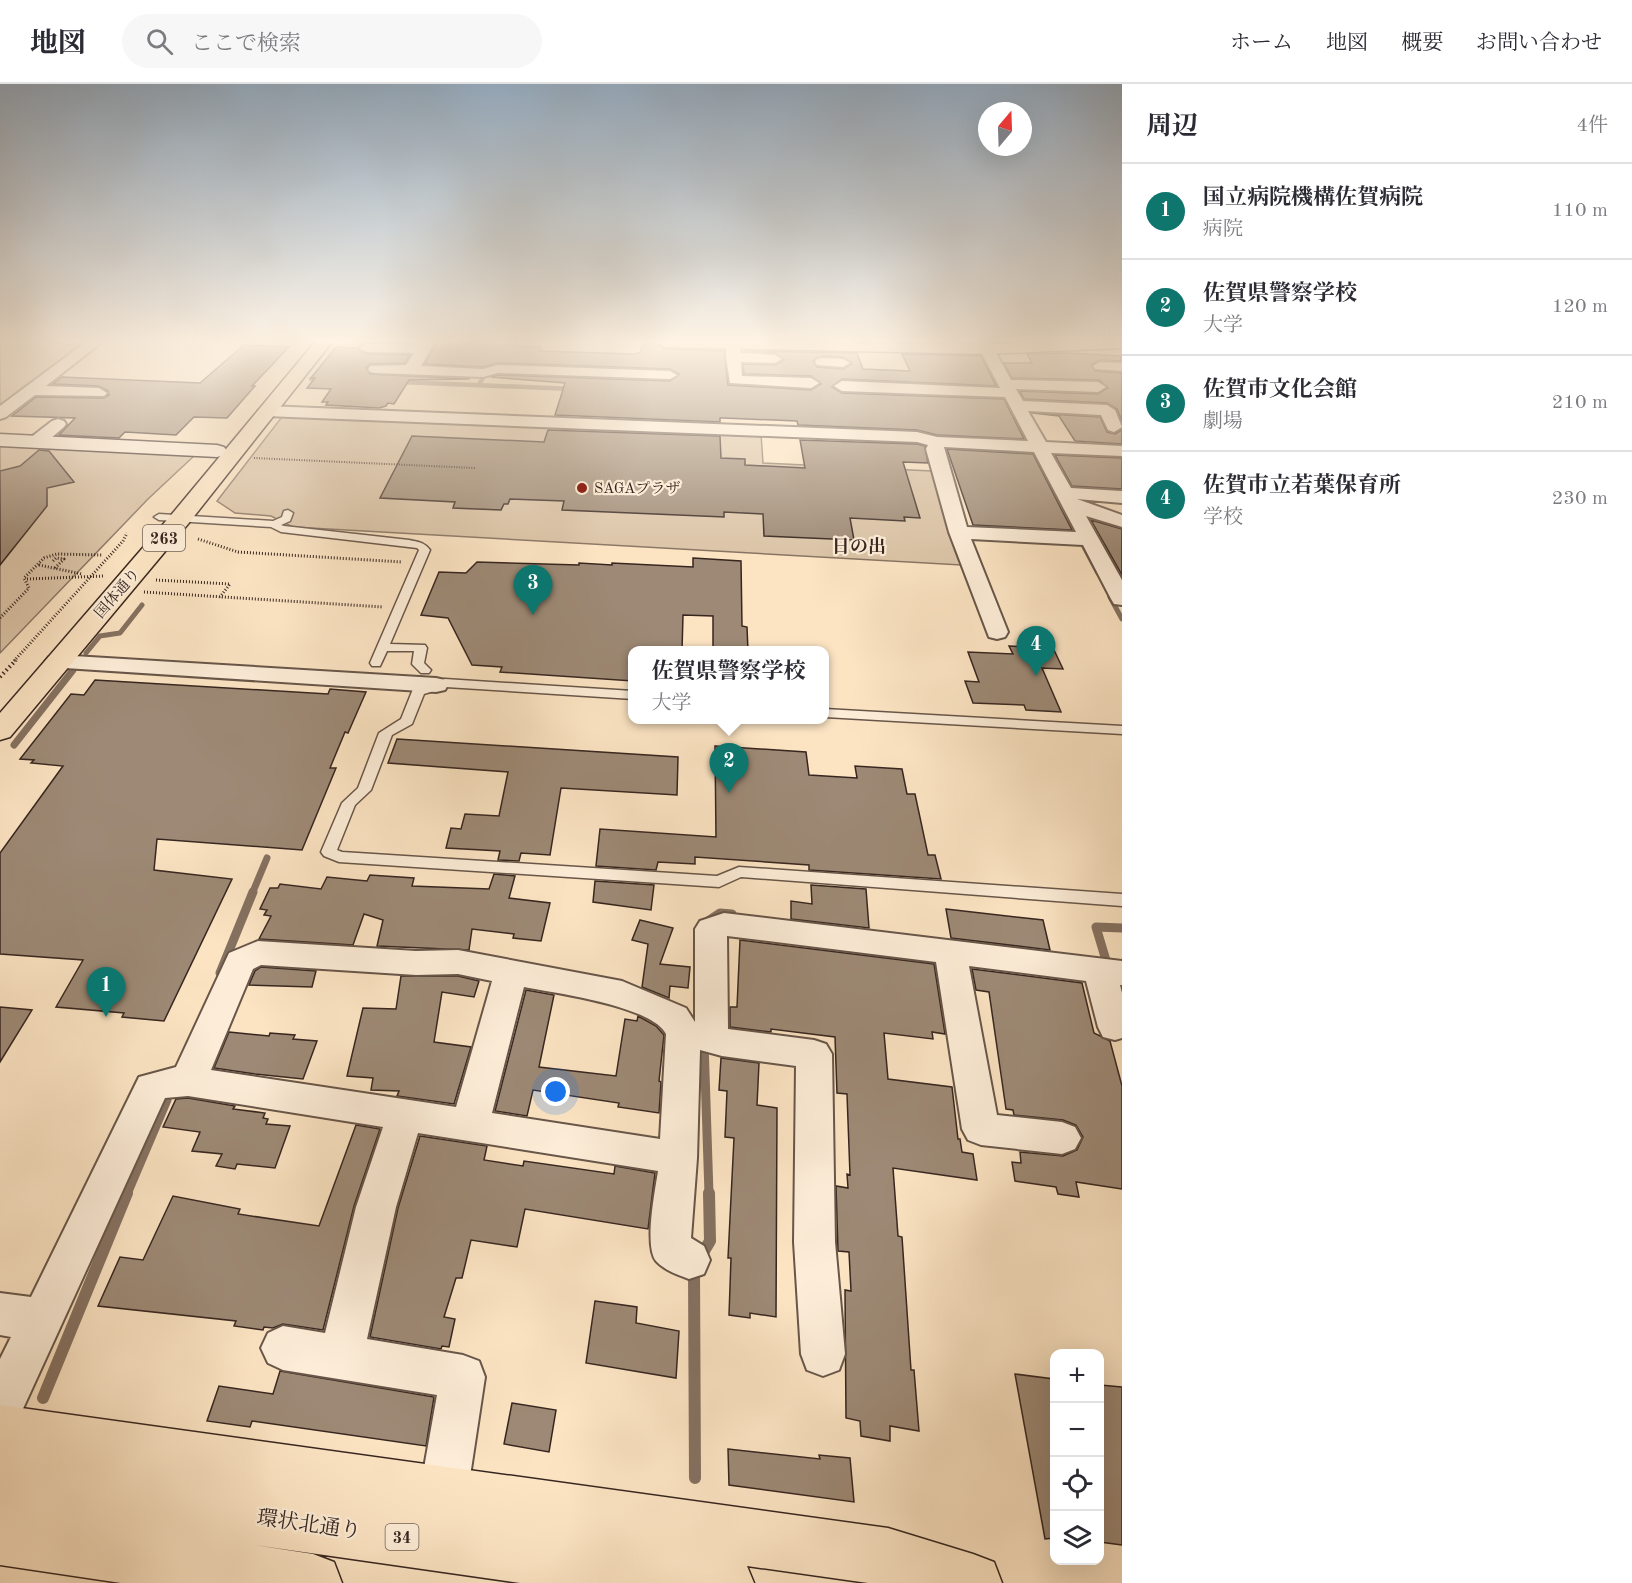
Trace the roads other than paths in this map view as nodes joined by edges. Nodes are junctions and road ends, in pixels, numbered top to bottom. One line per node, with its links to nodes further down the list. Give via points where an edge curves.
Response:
1 (251, 412): 12 (main road, 国体通り / 263)
2 (265, 412): 17 (main road, 国体通り / 263)
3 (290, 412): 10 (street, via 917,437)
4 (1022, 412): 11 (street)
5 (1108, 412): 7 (street)
6 (57, 424): 9 (street)
7 (1114, 427)
8 (0, 440): 9 (street)
9 (36, 442): 12 (street)
10 (937, 442): 11 (street); 20 (street, via 935,449)
11 (1038, 449): 13 (street); 15 (street)
12 (217, 451): 17 (main road, 国体通り / 263)
13 (1122, 451)
14 (1122, 497): 15 (street)
15 (1070, 504): 18 (street); 21 (street)
16 (288, 513): 19 (lane, via 286,519)
17 (170, 518): 19 (lane); 25 (main road, 国体通り / 263); 29 (main road, 国体通り / 263)
18 (1122, 521)
19 (274, 524): 24 (lane, via 281,529 420,545 425,550)
20 (959, 532): 21 (street); 23 (street)
21 (1082, 538): 22 (street)
22 (1122, 599)
23 (997, 632)
24 (382, 647): 26 (lane); 27 (lane, via 421,648 418,664)
25 (57, 662): 27 (street); 32 (main road, 国体通り / 263)
26 (376, 663)
27 (431, 677): 28 (lane); 33 (lane, via 418,692 407,722 386,733 364,790 349,802 329,852 339,857 719,882 739,872)
28 (628, 695)
29 (0, 699)
30 (829, 713): 31 (lane)
31 (1122, 730)
32 (0, 731)
33 (1122, 900)
34 (950, 952): 36 (street); 38 (street, via 724,924 711,929 712,1022); 42 (street, via 981,1129)
35 (511, 972): 38 (street, via 622,994 674,1017); 39 (street, via 458,962 258,953 240,961); 41 (street)
36 (1114, 972): 37 (street)
37 (1115, 1027)
38 (695, 1035): 43 (street); 48 (street, via 814,1054 812,1180)
39 (188, 1081): 40 (street); 46 (street, via 152,1088)
40 (405, 1115): 41 (street); 49 (street, via 376,1207)
41 (470, 1125): 43 (street)
42 (1062, 1138)
43 (678, 1158): 44 (street, via 670,1247)
44 (689, 1260)
45 (0, 1314): 46 (street)
46 (41, 1320): 50 (street)
47 (283, 1348): 49 (street)
48 (823, 1354)
49 (341, 1357): 53 (street, via 463,1377)
50 (0, 1408)
51 (0, 1432): 53 (main road)
52 (0, 1481): 56 (main road, 環状北通り / 34)
53 (443, 1496): 57 (main road, via 888,1557)
54 (0, 1536): 55 (main road)
55 (313, 1583)
56 (725, 1583)
57 (973, 1583)

